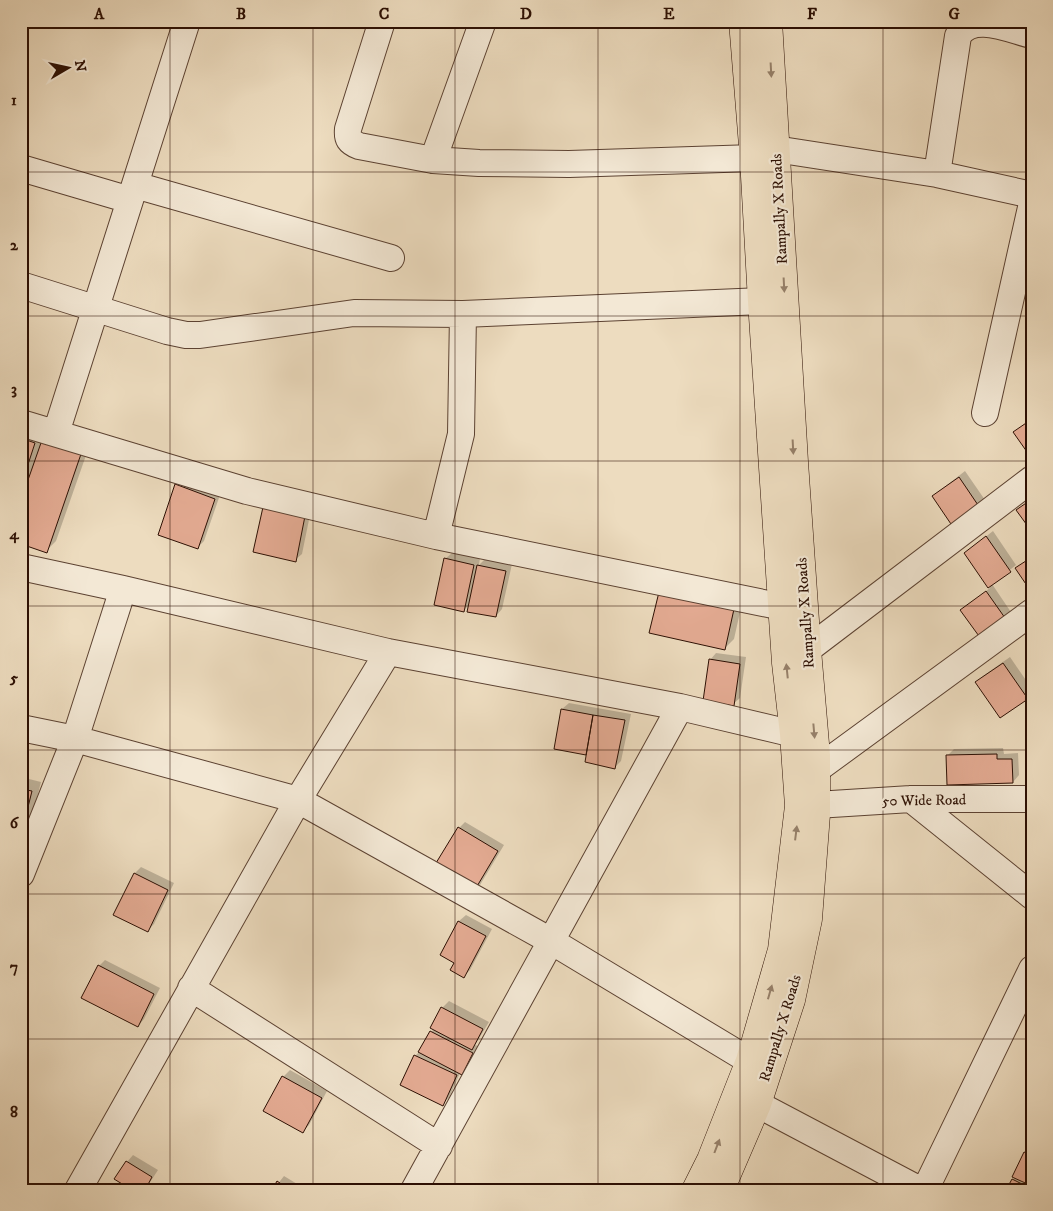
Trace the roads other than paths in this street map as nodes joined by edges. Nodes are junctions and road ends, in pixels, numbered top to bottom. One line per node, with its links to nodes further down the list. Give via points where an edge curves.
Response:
1 (187, 21): 11 (street)
2 (382, 21): 8 (street, via 347,138 359,146)
3 (482, 21): 8 (street)
4 (742, 21): 7 (main road)
5 (768, 21): 7 (main road, Rampally X Roads, one-way to 7)
6 (1032, 36): 10 (street, via 981,23 970,25 958,36)
7 (765, 153): 8 (street, via 569,164); 10 (street); 16 (main road); 28 (main road, Rampally X Roads, one-way to 28)
8 (433, 160)
9 (21, 168): 11 (street)
10 (937, 174): 12 (street)
11 (133, 193): 14 (street); 17 (street)
12 (1032, 195)
13 (1032, 203): 19 (street)
14 (391, 258)
15 (21, 285): 17 (street)
16 (762, 301): 18 (street); 26 (main road)
17 (96, 308): 18 (street, via 186,335 354,313); 21 (street)
18 (463, 314): 23 (street, via 461,434)
19 (985, 412)
20 (21, 423): 21 (street)
21 (56, 434): 23 (street, via 247,491)
22 (1032, 479): 28 (street)
23 (436, 536): 26 (street)
24 (21, 567): 25 (street)
25 (123, 589): 29 (street); 33 (street)
26 (783, 607): 32 (main road, one-way to 26)
27 (1032, 612): 34 (street)
28 (807, 650): 34 (main road, Rampally X Roads, one-way to 34)
29 (388, 652): 30 (street); 37 (street)
30 (680, 707): 32 (street); 41 (street)
31 (21, 728): 33 (street)
32 (794, 734): 44 (main road, one-way to 32, via 782,950 799,806)
33 (75, 739): 37 (street); 39 (street)
34 (816, 770): 38 (main road, Rampally X Roads)
35 (911, 798): 36 (street, 50 Wide Road); 38 (street, 50 Wide Road); 40 (street)
36 (1032, 799)
37 (298, 800): 41 (street); 43 (street)
38 (816, 805): 45 (main road, Rampally X Roads, via 808,919 791,1000)
39 (21, 874)
40 (1032, 896)
41 (552, 941): 44 (street); 46 (street)
42 (1032, 969): 52 (street)
43 (191, 988): 46 (street); 47 (street)
44 (750, 1061): 49 (main road, one-way to 44)
45 (757, 1104): 50 (main road, Rampally X Roads); 51 (street)
46 (439, 1146): 48 (street)
47 (85, 1187)
48 (414, 1190)
49 (696, 1190)
50 (720, 1190)
51 (920, 1190)
52 (925, 1190)

